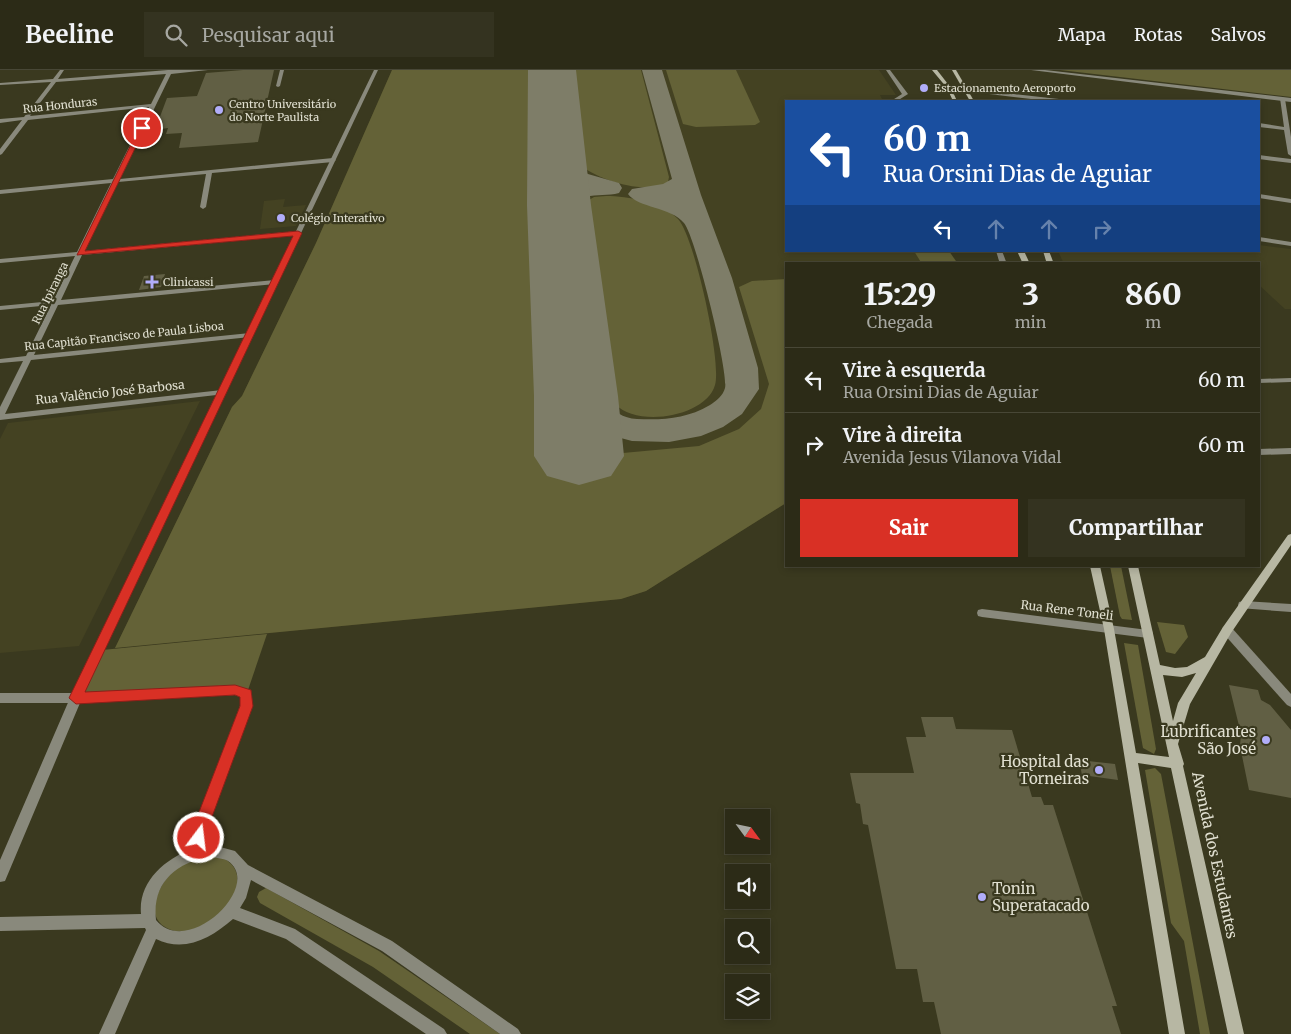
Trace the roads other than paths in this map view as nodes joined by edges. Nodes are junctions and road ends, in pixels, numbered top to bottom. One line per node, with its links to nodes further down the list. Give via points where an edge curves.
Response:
1 (62, 70): 10 (street)
2 (206, 70): 9 (street)
3 (282, 70): 12 (street)
4 (376, 70): 29 (street)
5 (888, 70): 16 (street, via 905,94)
6 (934, 70): 13 (main road)
7 (954, 70): 14 (main road)
8 (1033, 70): 15 (street)
9 (169, 71): 10 (street); 21 (street, Rua Ipiranga)
10 (54, 81): 11 (street); 22 (street)
11 (0, 84)
12 (278, 86)
13 (949, 88): 14 (street); 17 (main road)
14 (966, 90): 18 (main road); 19 (street)
15 (1282, 99): 20 (street); 25 (street)
16 (896, 100)
17 (954, 100)
18 (971, 100)
19 (1051, 100)
20 (1291, 100)
21 (153, 105): 22 (street, Rua Honduras); 32 (street, Rua Ipiranga)
22 (25, 120): 23 (street, Rua Honduras); 26 (street)
23 (0, 121)
24 (1260, 125): 25 (street)
25 (1287, 129): 27 (street)
26 (0, 153)
27 (1291, 154)
28 (1260, 157): 30 (street)
29 (333, 160): 31 (street); 37 (street)
30 (1291, 161)
31 (209, 172): 32 (street); 36 (street)
32 (115, 181): 33 (street); 40 (street, Rua Ipiranga)
33 (0, 192)
34 (1260, 196): 35 (street)
35 (1291, 201)
36 (203, 207)
37 (298, 233): 40 (street); 42 (street)
38 (1260, 239): 39 (street)
39 (1291, 244)
40 (80, 254): 41 (street); 43 (street, Rua Ipiranga)
41 (0, 261)
42 (275, 282): 43 (street); 45 (street)
43 (56, 303): 44 (street); 46 (street, Rua Ipiranga)
44 (0, 308)
45 (250, 335): 46 (street, Rua Capitão Francisco de Paula Lisboa); 50 (street)
46 (29, 358): 47 (street, Rua Capitão Francisco de Paula Lisboa); 51 (street, Rua Ipiranga)
47 (0, 360)
48 (1291, 380): 49 (street)
49 (1260, 381)
50 (222, 392): 51 (street, Rua Valêncio José Barbosa); 66 (street)
51 (0, 417)
52 (1291, 451): 53 (street)
53 (1260, 452)
54 (1291, 537): 57 (main road)
55 (1095, 567): 60 (main road)
56 (1133, 567): 62 (main road, Avenida dos Estudantes)
57 (1243, 605): 58 (street); 61 (main road)
58 (1291, 608)
59 (982, 613): 60 (street, Rua Rene Toneli)
60 (1109, 629): 62 (street, Rua Rene Toneli); 69 (main road)
61 (1227, 630): 63 (main road); 67 (street)
62 (1148, 634): 64 (main road, Avenida dos Estudantes)
63 (1211, 657): 64 (main road, via 1188,672); 68 (main road, via 1184,703)
64 (1155, 668): 68 (main road, Avenida dos Estudantes)
65 (0, 698): 66 (street)
66 (76, 698): 71 (street, via 235,690 246,694 246,706 202,825); 73 (street)
67 (1291, 702)
68 (1173, 744): 70 (main road, Avenida dos Estudantes)
69 (1130, 757): 70 (main road); 80 (main road)
70 (1178, 764): 81 (main road, Avenida dos Estudantes)
71 (196, 852): 72 (street, via 221,850 238,860); 76 (street, via 168,868 152,889 147,906)
72 (243, 870): 74 (street, via 245,882); 79 (street, via 387,946)
73 (0, 876)
74 (232, 912): 76 (street, via 218,926 182,939 166,937); 78 (street, via 290,934)
75 (0, 924): 76 (street)
76 (152, 925): 77 (street)
77 (107, 1034)
78 (439, 1034)
79 (513, 1034)
80 (1177, 1034)
81 (1236, 1034)

